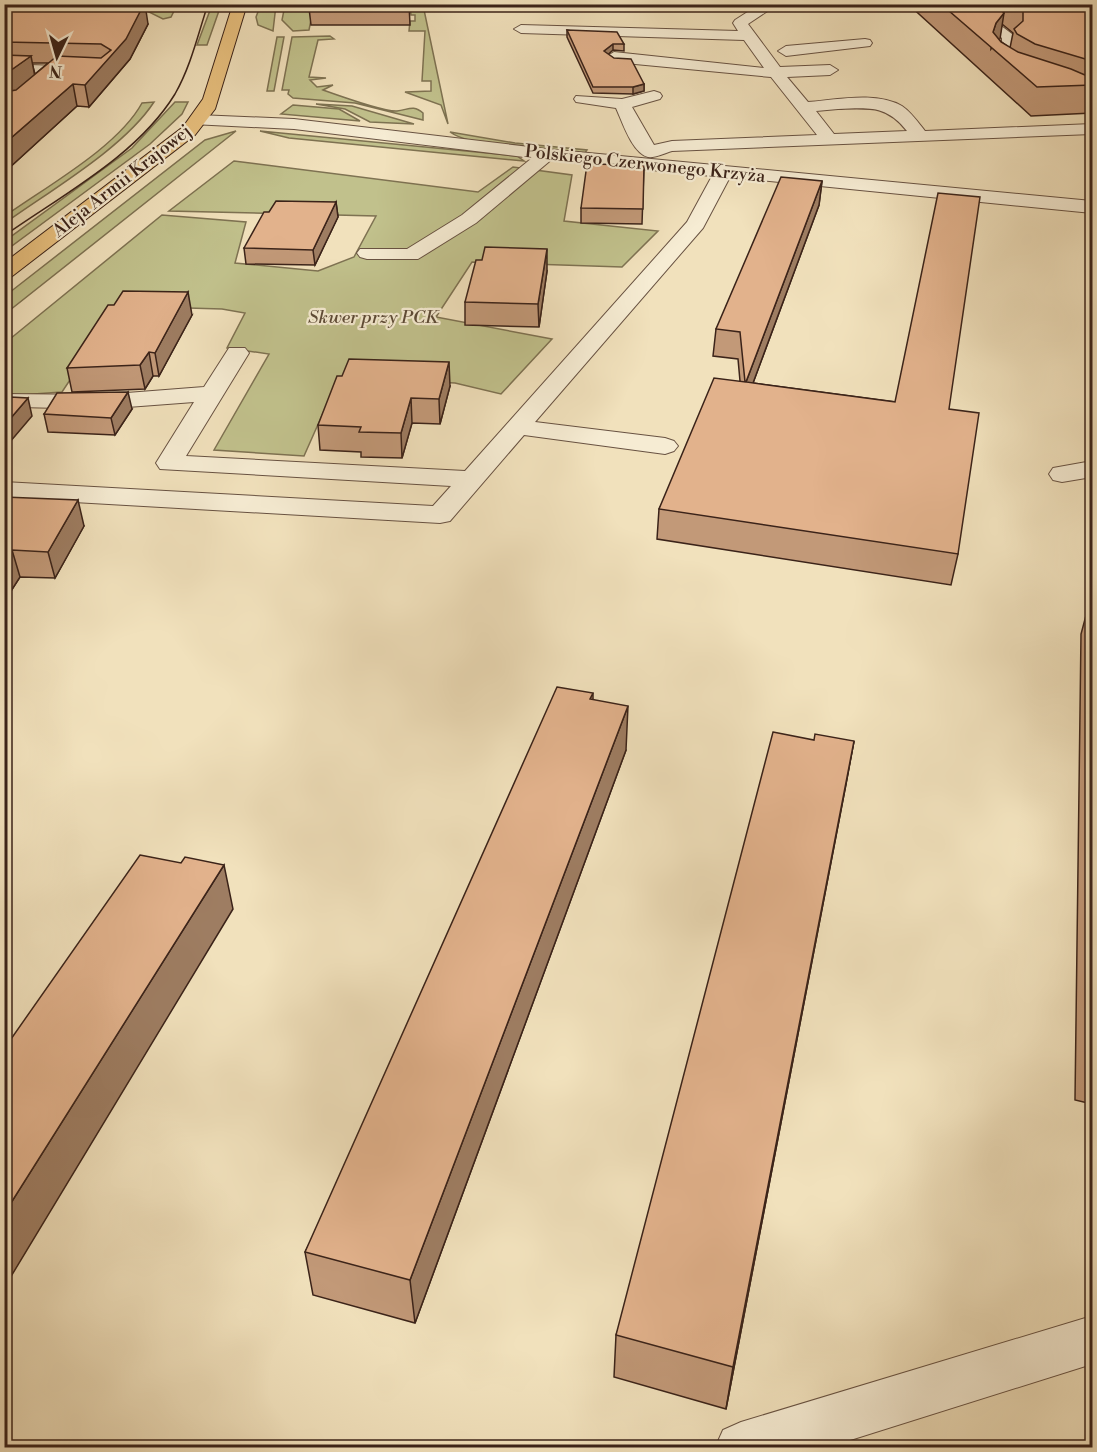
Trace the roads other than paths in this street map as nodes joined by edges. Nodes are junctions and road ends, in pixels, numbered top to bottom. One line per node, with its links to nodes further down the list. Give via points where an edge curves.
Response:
1 (240, 4): 22 (main road, Aleja Armii Krajowej, via 211,99)
2 (771, 4): 5 (street, via 740,23)
3 (996, 26): 16 (street, via 1009,37 1009,45 998,53 1005,67)
4 (521, 28): 5 (street)
5 (749, 36): 7 (street)
6 (865, 43): 7 (street)
7 (760, 53): 13 (street)
8 (614, 57): 13 (street)
9 (4, 69): 11 (street)
10 (830, 70): 13 (street)
11 (56, 71): 12 (street); 15 (street)
12 (105, 72)
13 (775, 72): 21 (street)
14 (1092, 85): 16 (street)
15 (38, 86)
16 (1059, 86): 19 (street, via 1080,92)
17 (654, 96): 20 (street)
18 (582, 99): 20 (street)
19 (1092, 101)
20 (622, 104): 26 (street, via 642,143)
21 (804, 107): 24 (street, via 892,108); 25 (street)
22 (198, 120): 27 (street, Polskiego Czerwonego Krzyża, via 294,124); 32 (main road, Aleja Armii Krajowej, via 171,146)
23 (1092, 129): 24 (street)
24 (920, 136): 25 (street)
25 (830, 140): 26 (street, via 672,146)
26 (651, 152): 28 (street)
27 (547, 154): 28 (street, Polskiego Czerwonego Krzyża); 31 (street, via 469,219 411,255)
28 (635, 163): 29 (street, Polskiego Czerwonego Krzyża)
29 (724, 171): 30 (street, Polskiego Czerwonego Krzyża); 36 (street, via 696,224)
30 (1092, 207)
31 (367, 253)
32 (4, 273)
33 (237, 353): 34 (street)
34 (210, 394): 35 (street, via 101,402 12,399); 40 (street, via 169,463)
35 (4, 408)
36 (517, 427): 37 (street); 40 (street)
37 (666, 446)
38 (1092, 469): 39 (street)
39 (1062, 474)
40 (472, 479): 41 (street, via 440,515)
41 (4, 490)
42 (1092, 1340): 43 (street)
43 (741, 1448)

